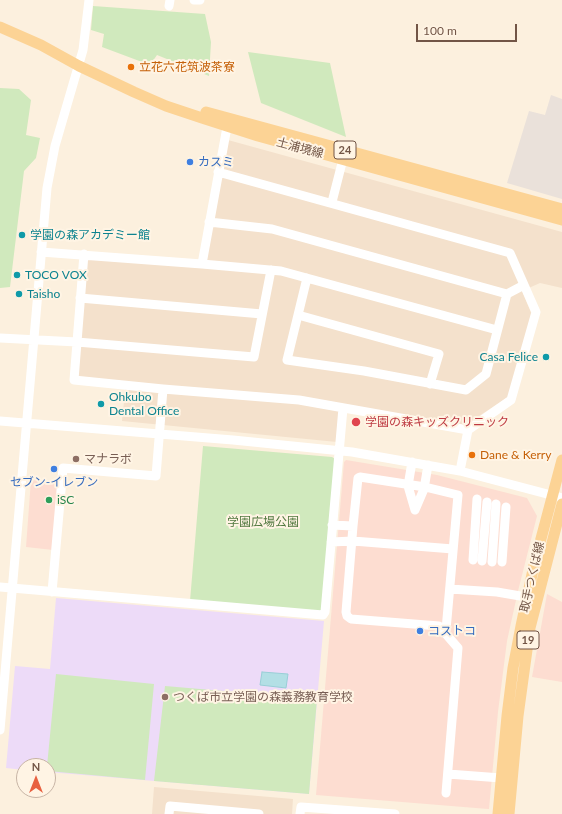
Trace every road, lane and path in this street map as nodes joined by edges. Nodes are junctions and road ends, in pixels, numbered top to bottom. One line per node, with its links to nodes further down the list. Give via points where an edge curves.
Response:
1 (89, 0): 5 (street)
2 (194, 0): 3 (street)
3 (200, 0)
4 (0, 27): 5 (main road, 24, via 41,45)
5 (79, 66): 6 (main road, 土浦境線 / 24); 14 (street, via 60,126 50,171)
6 (134, 92): 7 (main road, 土浦境線 / 24); 11 (main road, 土浦境線 / 24, via 168,99 213,115)
7 (227, 127): 8 (main road, 土浦境線 / 24); 9 (street)
8 (343, 159): 10 (street); 12 (main road, 土浦境線 / 24)
9 (218, 172): 10 (street); 13 (street)
10 (332, 202): 19 (street, via 510,253)
11 (562, 209)
12 (562, 220)
13 (210, 222): 16 (street); 20 (street, via 272,229)
14 (41, 252): 15 (street); 26 (street)
15 (84, 254): 16 (street); 21 (street)
16 (202, 264): 17 (street)
17 (270, 270): 18 (street); 22 (street)
18 (307, 278): 23 (street); 24 (street)
19 (524, 285): 20 (street); 33 (street, via 536,312 511,400)
20 (507, 294): 24 (street)
21 (80, 298): 22 (street); 27 (street)
22 (262, 314): 27 (street, via 254,357)
23 (298, 315): 28 (street, via 439,354); 28 (street, via 287,360)
24 (497, 330): 28 (street, via 486,374 466,390)
25 (0, 338): 26 (street)
26 (34, 340): 27 (street); 32 (street)
27 (77, 342): 29 (street, via 74,380)
28 (430, 384)
29 (163, 389): 30 (street, via 299,400); 34 (street)
30 (343, 408): 33 (street); 35 (street)
31 (0, 421): 32 (street)
32 (27, 423): 34 (street); 56 (street)
33 (468, 430): 39 (street)
34 (159, 434): 35 (street); 58 (street, via 156,476 63,468)
35 (339, 450): 37 (street); 48 (street)
36 (562, 460): 42 (main road, 取手つくば線 / 19)
37 (412, 462): 38 (street); 40 (street)
38 (428, 465): 39 (street); 41 (street)
39 (460, 471): 42 (street)
40 (409, 484): 41 (street); 41 (street, via 415,510); 49 (street, via 358,478)
41 (425, 487): 52 (street, via 458,495)
42 (557, 497): 59 (main road, 取手つくば線 / 19)
43 (477, 499): 53 (street)
44 (487, 502): 54 (street)
45 (496, 504): 47 (street, via 497,562)
46 (562, 504): 70 (main road, 取手つくば線 / 19, via 529,635)
47 (506, 507)
48 (332, 525): 49 (street); 51 (street)
49 (353, 526): 50 (street)
50 (353, 541): 51 (street); 52 (street); 62 (street, via 347,616 351,619 439,626 458,648)
51 (331, 542): 58 (street, via 324,615)
52 (453, 549): 57 (street)
53 (473, 560)
54 (482, 561)
55 (0, 587): 56 (street)
56 (12, 588): 58 (street); 61 (street)
57 (450, 589): 59 (street); 60 (street)
58 (52, 592)
59 (526, 597): 63 (main road, 取手つくば線 / 19, via 513,668)
60 (446, 630)
61 (0, 730)
62 (448, 774): 63 (street); 64 (street)
63 (501, 778): 69 (main road, 取手つくば線 / 19)
64 (446, 793)
65 (169, 814): 66 (street, via 170,806)
66 (259, 814)
67 (300, 814): 68 (street, via 301,807)
68 (395, 814)
69 (498, 814)
70 (508, 814)

